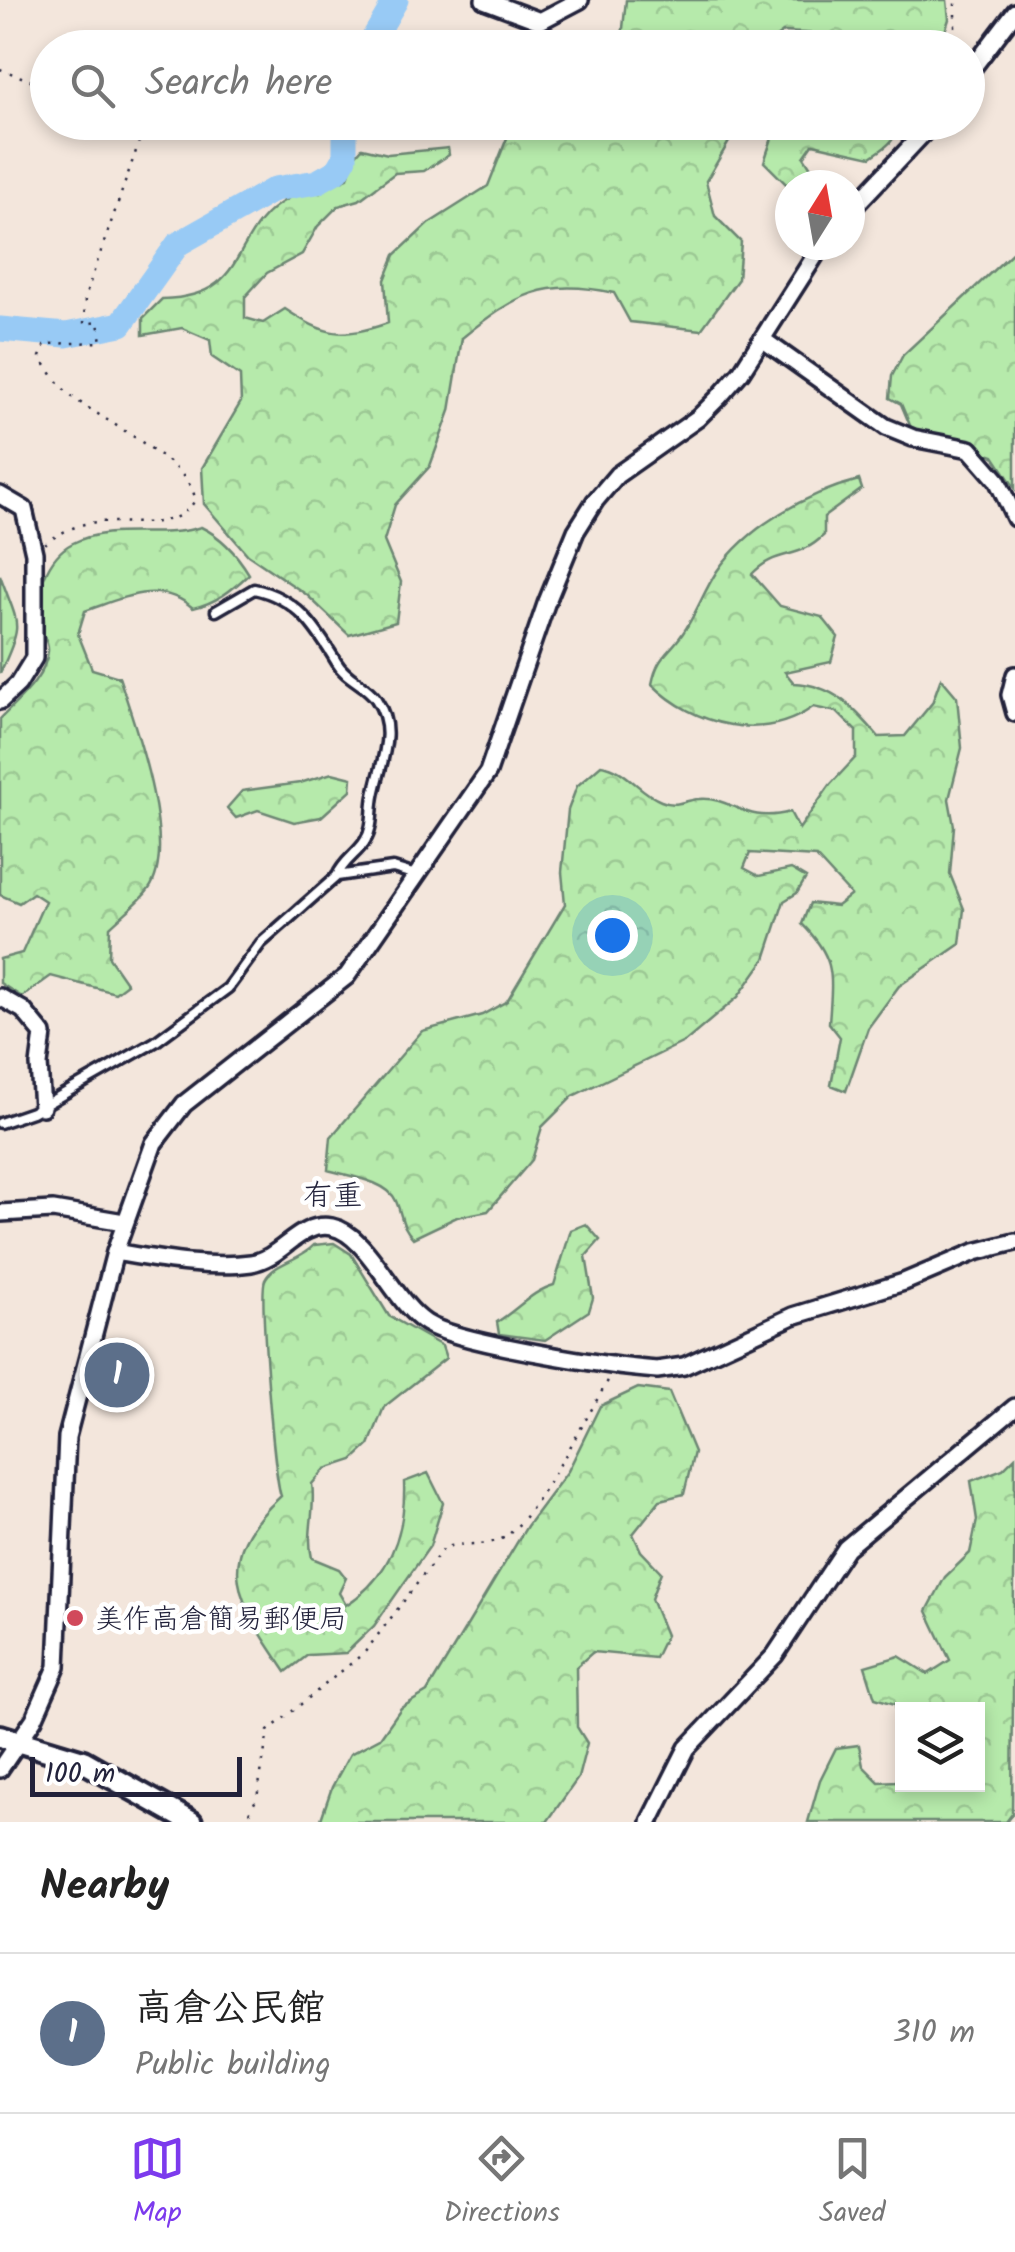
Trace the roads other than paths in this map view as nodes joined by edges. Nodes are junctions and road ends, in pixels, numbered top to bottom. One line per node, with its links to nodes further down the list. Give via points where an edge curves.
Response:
1 (484, 0): 2 (street, via 540,21)
2 (580, 0)
3 (1015, 12): 4 (street)
4 (985, 52)
5 (917, 140): 6 (street)
6 (865, 195)
7 (813, 260): 8 (street)
8 (762, 340): 10 (street, via 886,427 970,449 982,458); 15 (street, via 698,418 617,475 576,531 488,772)
9 (0, 495): 13 (street, via 24,509 34,553 34,658)
10 (1015, 518)
11 (216, 612): 16 (lane, via 254,589 298,610 316,624 347,676 374,696 383,714 385,762 370,831)
12 (1015, 674): 14 (street)
13 (0, 702)
14 (1015, 714)
15 (416, 875): 16 (lane, via 392,868); 21 (street, via 333,990 168,1122 143,1164)
16 (337, 876): 18 (lane, via 262,942 228,988 155,1042)
17 (0, 997): 18 (street, via 23,1010 42,1034)
18 (42, 1106): 19 (lane)
19 (0, 1123)
20 (0, 1212): 21 (street, via 53,1210)
21 (124, 1222): 23 (street)
22 (1015, 1242): 23 (street, via 793,1316 684,1366 657,1370 478,1340 429,1325 394,1294 354,1239 334,1228 308,1228 254,1262)
23 (115, 1252): 25 (street, via 67,1437 57,1667 50,1688)
24 (1015, 1407): 28 (street, via 846,1548 775,1655 687,1748)
25 (9, 1738): 26 (street); 27 (street, via 116,1776)
26 (0, 1769)
27 (191, 1822)
28 (650, 1822)

